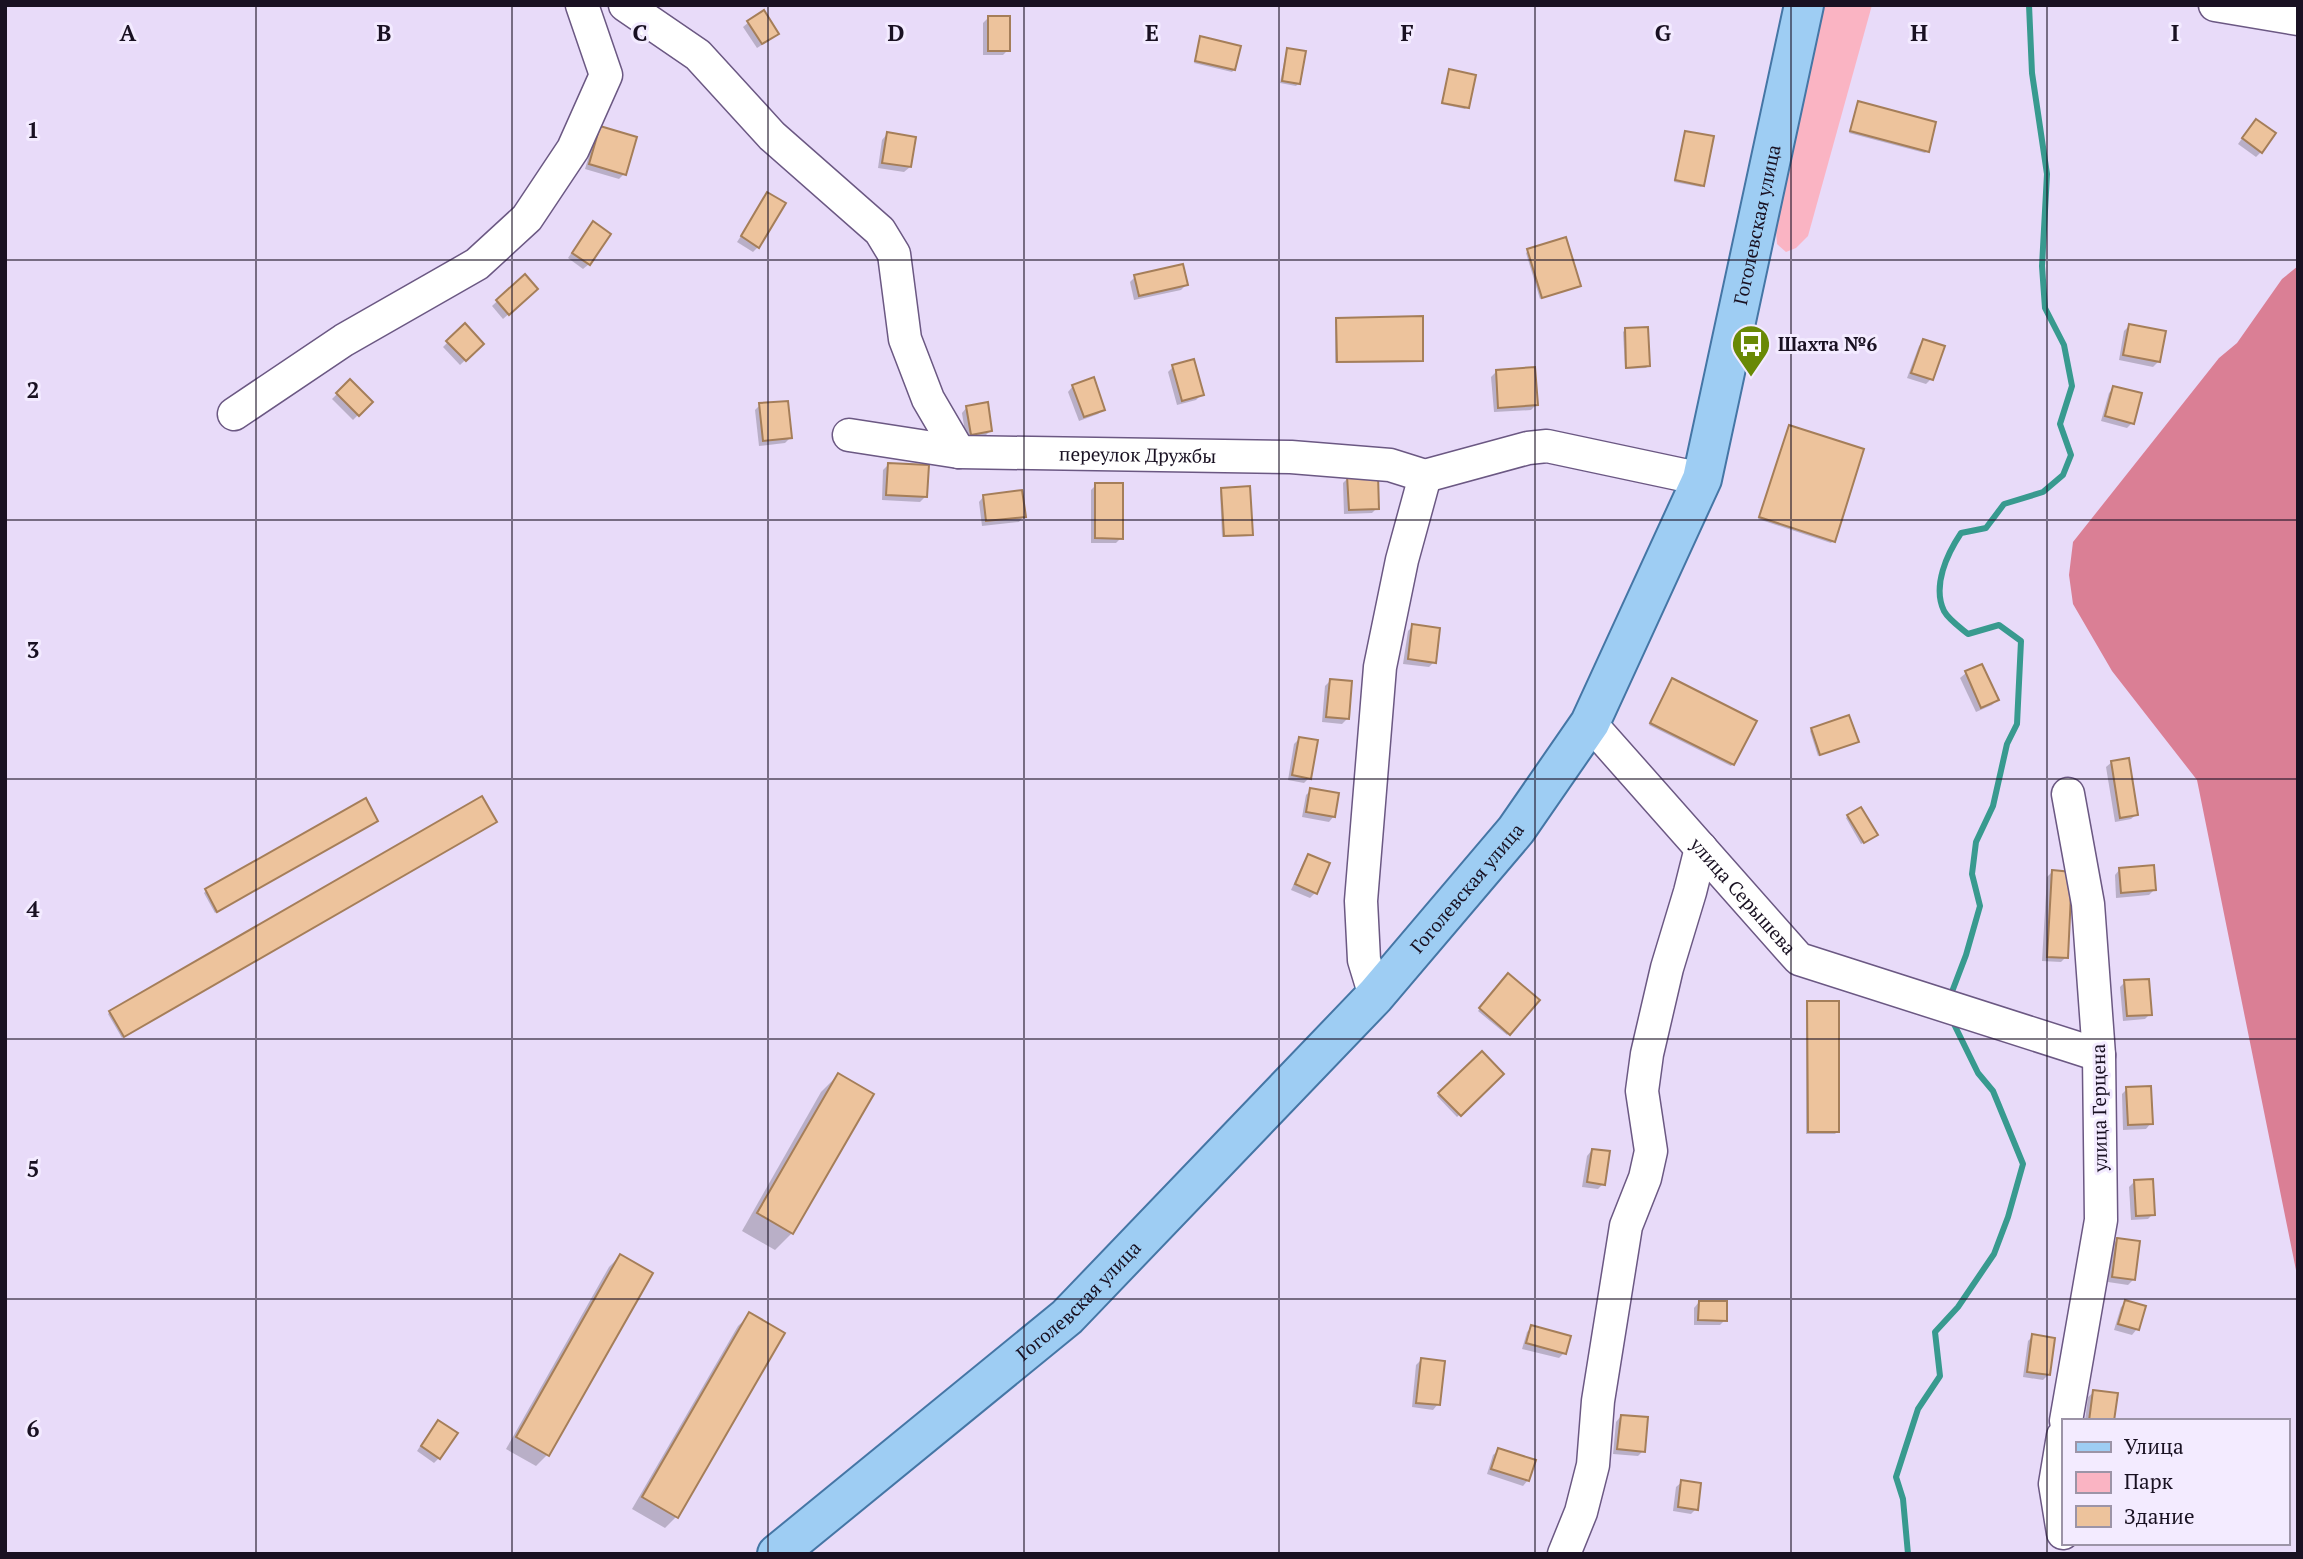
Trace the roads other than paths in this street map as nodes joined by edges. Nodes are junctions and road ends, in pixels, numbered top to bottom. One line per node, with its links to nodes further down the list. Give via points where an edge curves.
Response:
1 (582, 5): 6 (street, via 606,75 573,149 527,218 477,264 344,340)
2 (625, 5): 8 (street, via 698,55 772,136 880,231 894,254 905,339 928,399)
3 (1804, 5): 10 (main road, Гоголевская улица)
4 (2215, 5): 5 (street)
5 (2298, 19)
6 (234, 414)
7 (849, 435): 8 (street, переулок Дружбы)
8 (959, 452): 9 (street, переулок Дружбы, via 1291,457 1390,465)
9 (1425, 477): 10 (street, via 1547,446); 14 (street, via 1380,667 1361,901 1364,960)
10 (1702, 479): 11 (main road, Гоголевская улица)
11 (1590, 723): 13 (street, улица Серышева); 14 (main road, Гоголевская улица, via 1516,830)
12 (2068, 794): 15 (street, улица Герцена, via 2088,904)
13 (1700, 848): 15 (street, улица Серышева, via 1799,959); 20 (street, via 1647,1054 1642,1091 1651,1151 1626,1226 1598,1401 1593,1465)
14 (1375, 996): 19 (main road, Гоголевская улица, via 1067,1317)
15 (2099, 1055): 16 (street, улица Герцена, via 2101,1220)
16 (2066, 1419)
17 (2062, 1442): 18 (street, via 2055,1484)
18 (2062, 1527)
19 (777, 1554)
20 (1564, 1554)

